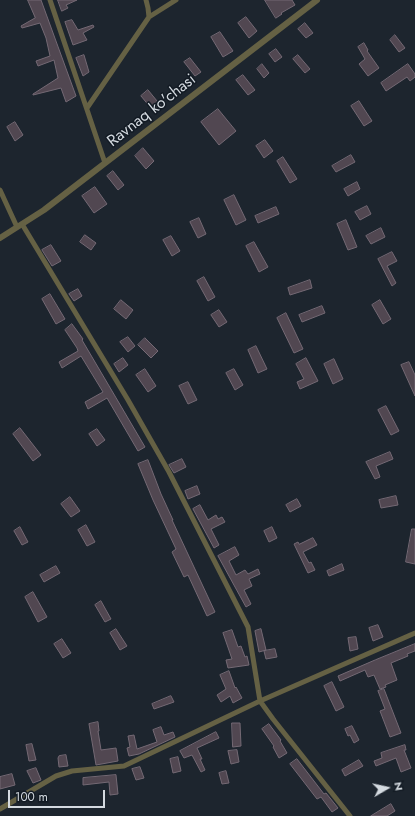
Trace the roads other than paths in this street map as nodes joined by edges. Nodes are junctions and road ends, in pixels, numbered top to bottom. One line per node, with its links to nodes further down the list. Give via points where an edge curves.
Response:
1 (50, 0): 6 (street)
2 (146, 0): 5 (street)
3 (176, 0): 5 (street)
4 (316, 0): 7 (street, Ravnaq ko'chasi)
5 (149, 17): 6 (street)
6 (87, 108): 7 (street)
7 (105, 163): 9 (street, Ravnaq ko'chasi)
8 (0, 190): 9 (street)
9 (20, 226): 10 (street, Ravnaq ko'chasi); 12 (street, via 113,374 169,472 248,627)
10 (0, 238)
11 (415, 633): 12 (street)
12 (260, 701): 13 (street, via 124,766 79,770 56,776); 14 (street)
13 (0, 809)
14 (350, 816)

